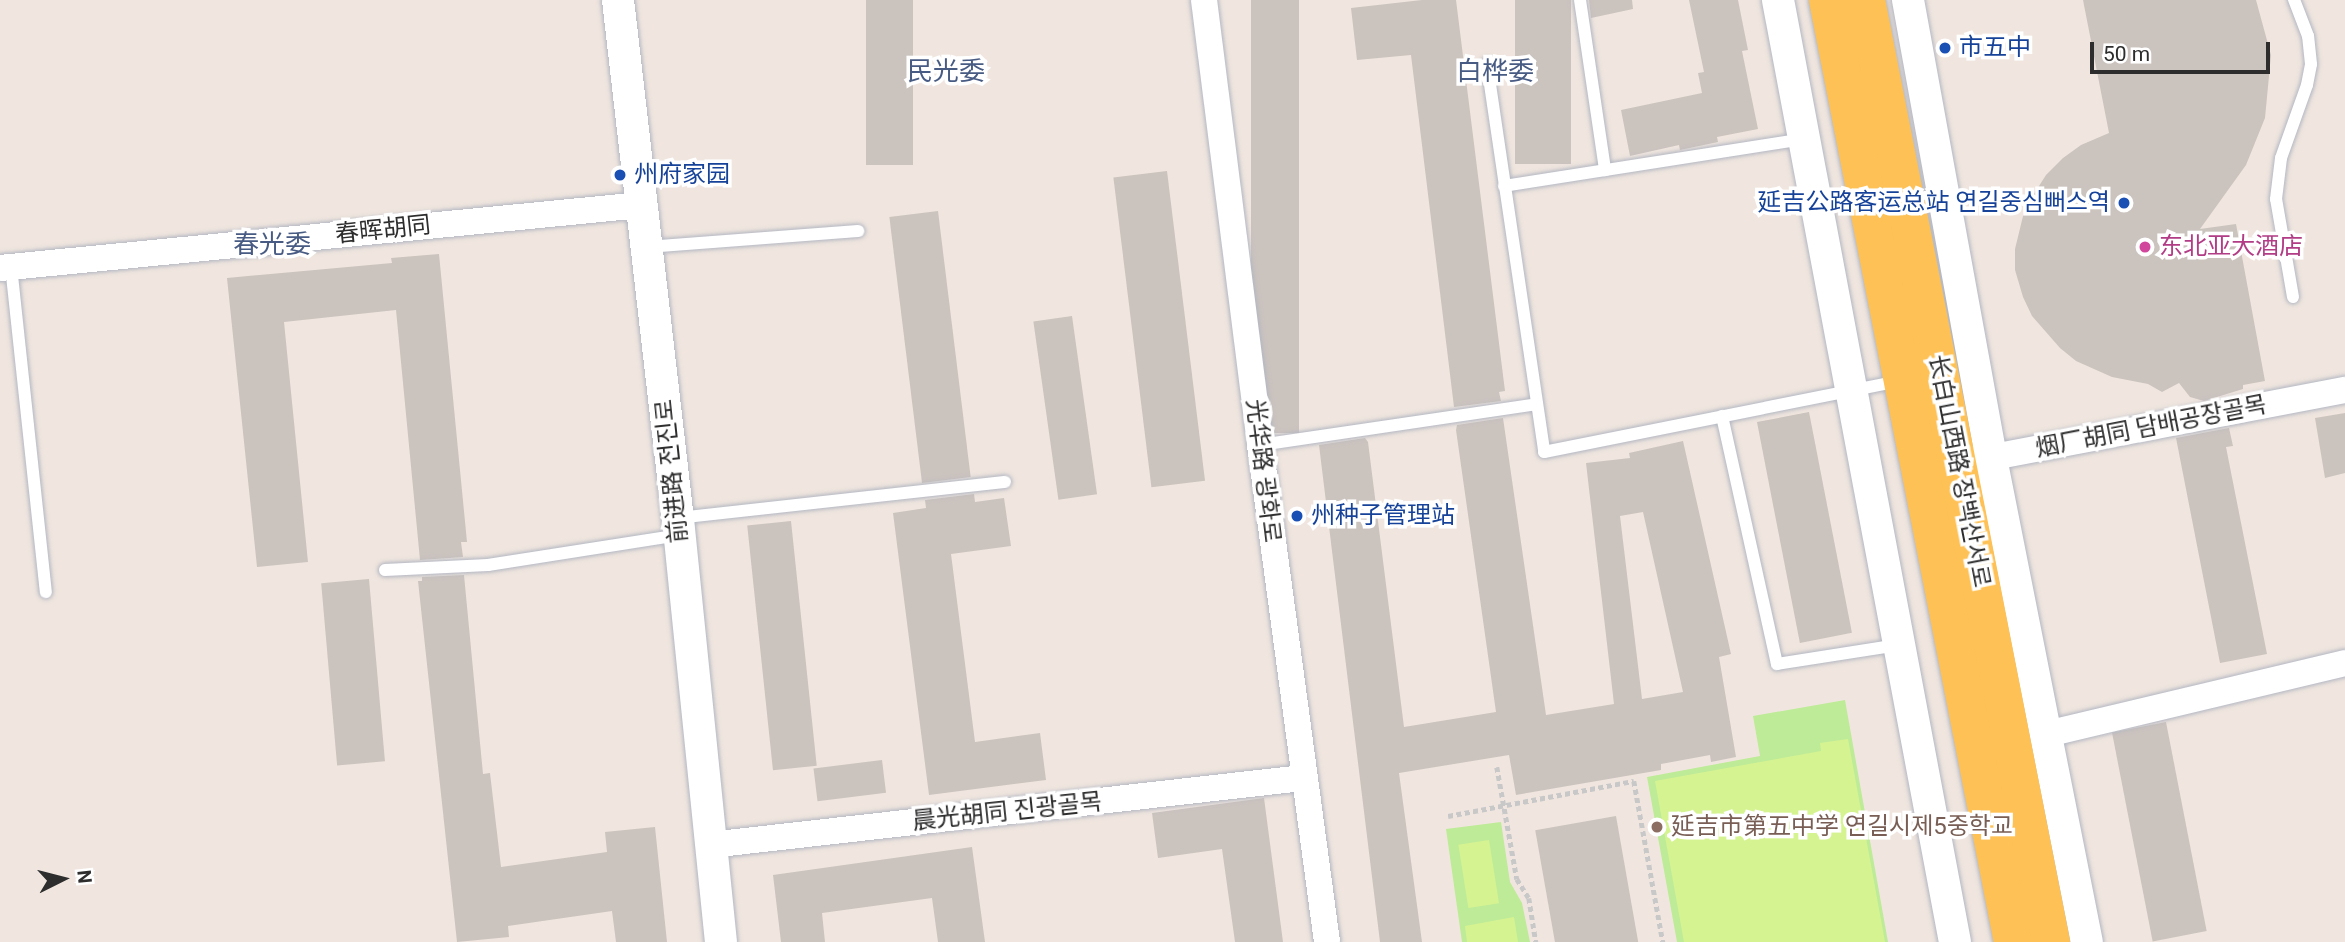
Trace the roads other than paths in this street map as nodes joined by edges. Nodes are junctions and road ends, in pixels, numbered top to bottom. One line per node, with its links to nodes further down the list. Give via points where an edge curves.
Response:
1 (618, 0): 13 (street, 前进路 전진로)
2 (1204, 0): 23 (street, 光华路 광화로)
3 (1580, 0): 11 (lane)
4 (1778, 0): 10 (street)
5 (1828, 0): 18 (main road, 长白山西路 장백산서로)
6 (1866, 0): 24 (main road, 长白山西路 장백산서로)
7 (1908, 0): 24 (street)
8 (2294, 0): 17 (lane, via 2308,36 2311,64 2281,158 2276,199)
9 (1487, 64): 12 (lane)
10 (1803, 139): 11 (lane); 19 (street)
11 (1605, 170): 12 (lane)
12 (1504, 186): 21 (lane)
13 (641, 205): 15 (street, 前进路 전진로); 16 (street, 春晖胡同)
14 (858, 231): 15 (lane)
15 (645, 247): 26 (street, 前进路 전진로)
16 (5, 267): 28 (lane)
17 (2293, 297)
18 (1903, 380): 19 (lane); 37 (main road, 长白山西路 장백산서로)
19 (1851, 390): 22 (lane); 29 (street)
20 (2345, 390): 24 (street, 烟厂胡同 담배공장골목)
21 (1537, 404): 22 (lane, via 1544,452); 23 (lane)
22 (1722, 416): 29 (lane, via 1777,664)
23 (1260, 446): 32 (street, 光华路 광화로)
24 (1974, 461): 31 (street); 38 (main road, 长白山西路 장백산서로)
25 (1005, 482): 26 (lane)
26 (679, 527): 27 (lane, via 488,565); 33 (street, 前进路 전진로)
27 (385, 570)
28 (46, 592)
29 (1899, 645): 36 (street)
30 (2345, 663): 31 (street)
31 (2047, 734): 39 (street)
32 (1303, 778): 33 (street, 晨光胡同 진광골목); 35 (street, 光华路 광화로)
33 (710, 845): 34 (street, 前进路 전진로)
34 (721, 942)
35 (1327, 942)
36 (1955, 942)
37 (2012, 942)
38 (2051, 942)
39 (2087, 942)

